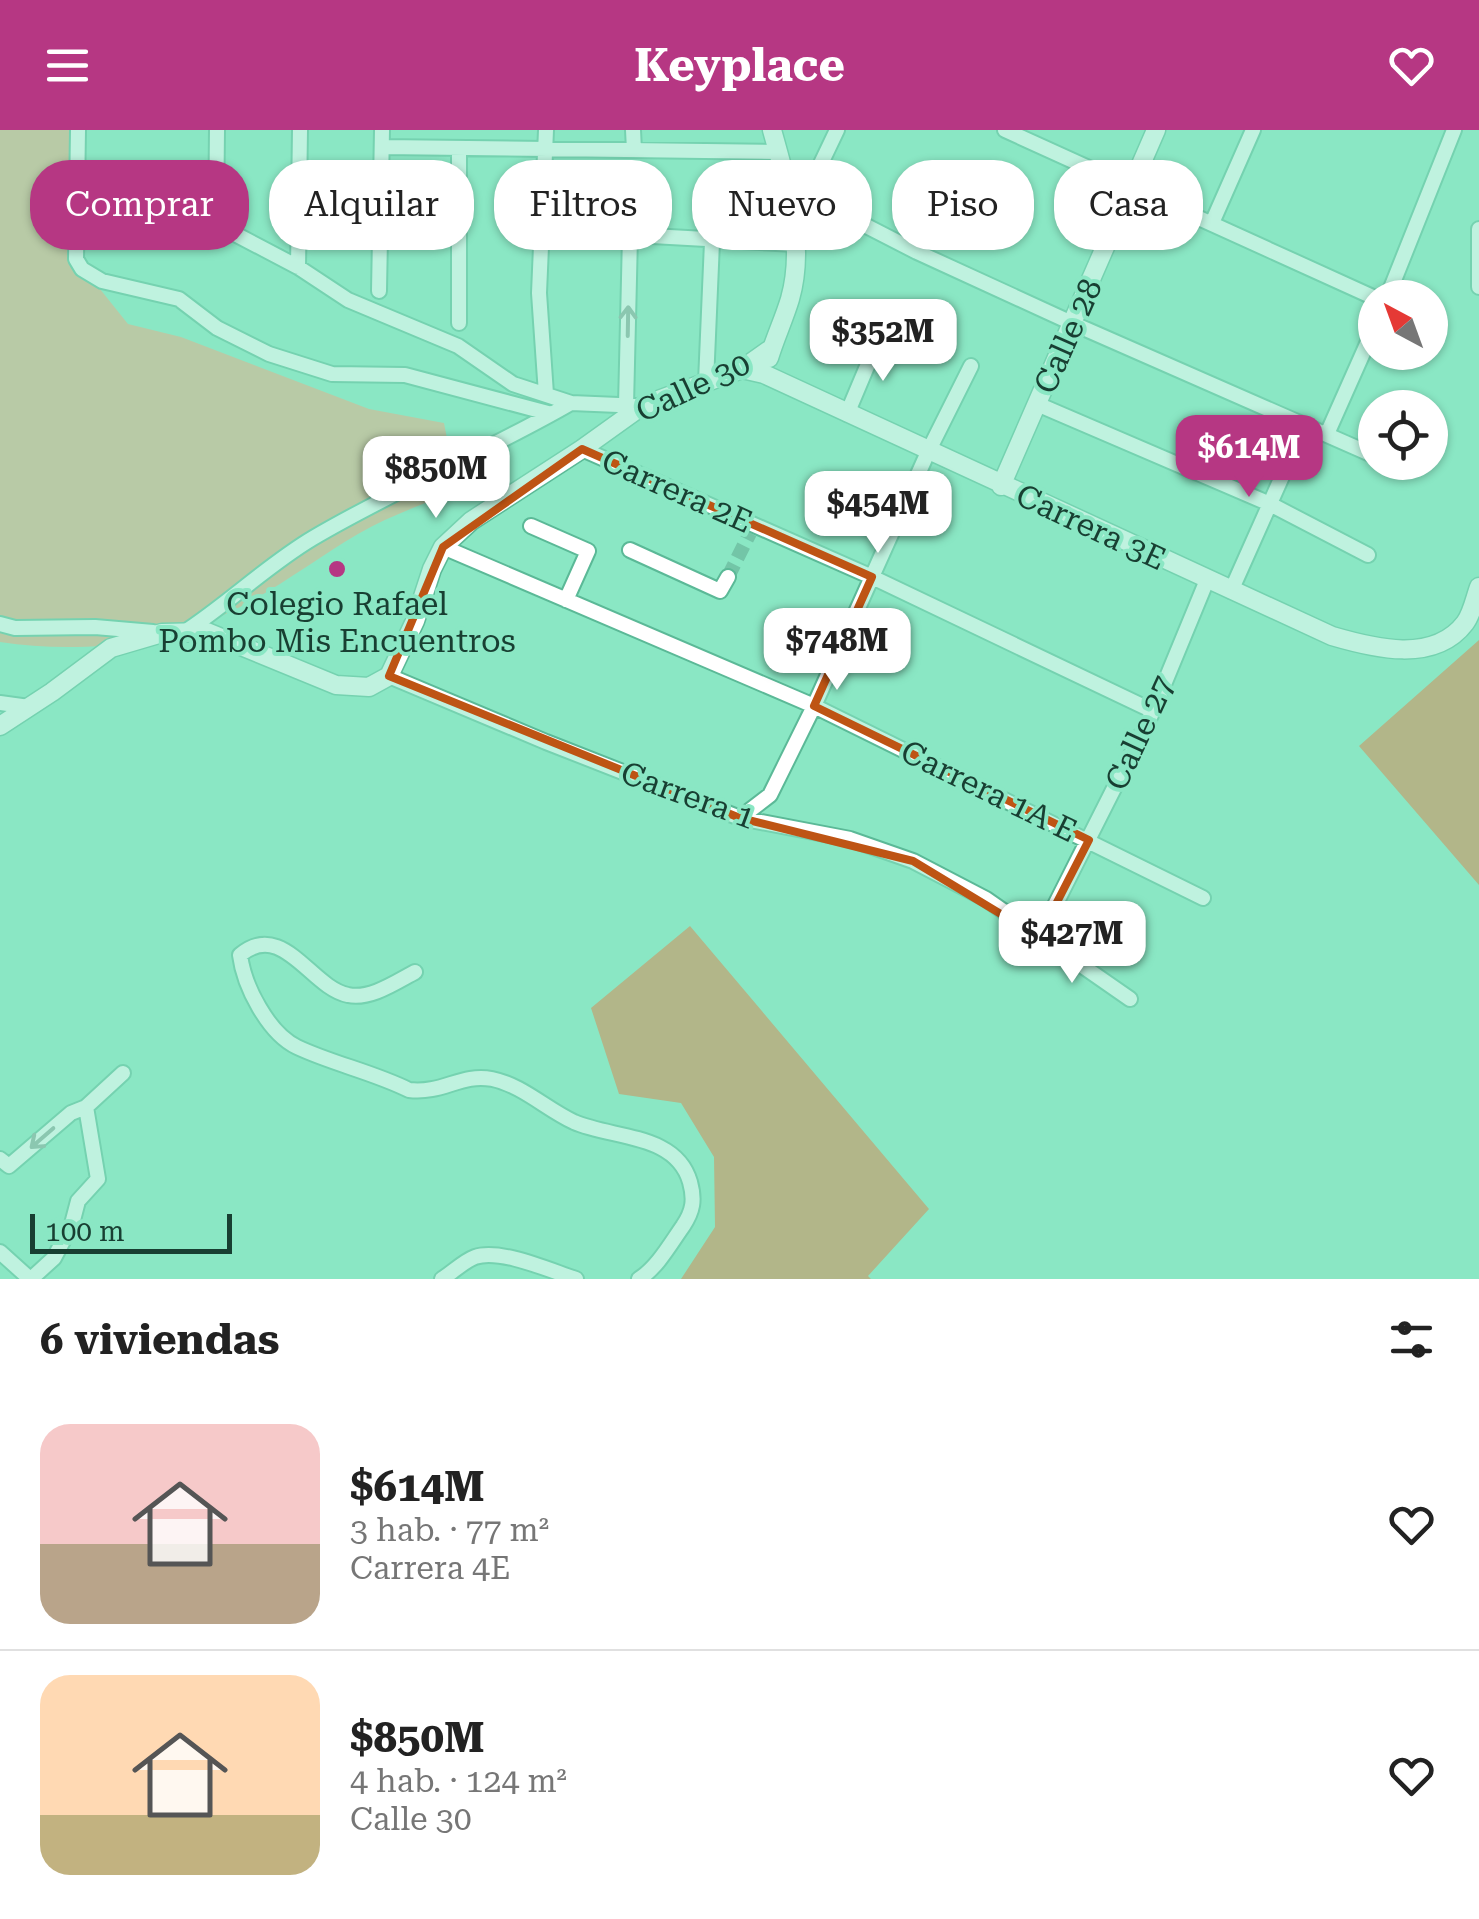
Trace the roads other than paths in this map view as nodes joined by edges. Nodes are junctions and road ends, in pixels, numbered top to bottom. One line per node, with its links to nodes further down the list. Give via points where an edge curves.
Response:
1 (78, 130): 18 (street)
2 (217, 130): 19 (street)
3 (300, 130): 36 (street)
4 (382, 130): 13 (street)
5 (546, 130): 16 (street)
6 (634, 130): 15 (street)
7 (772, 130): 17 (main road, Calle 30)
8 (837, 130): 22 (street)
9 (1006, 130): 23 (street)
10 (1156, 130): 24 (main road, Calle 28)
11 (1253, 130): 26 (street)
12 (1454, 130): 37 (street)
13 (382, 148): 14 (street); 40 (street)
14 (459, 149): 16 (street); 41 (street)
15 (634, 150): 16 (street); 17 (street)
16 (545, 151): 20 (street)
17 (778, 152): 21 (main road, Calle 30)
18 (78, 160)
19 (217, 160)
20 (545, 160)
21 (782, 160)
22 (818, 160)
23 (1071, 160)
24 (1144, 160)
25 (1203, 219): 26 (street)
26 (1212, 223): 39 (street)
27 (1479, 229): 38 (street)
28 (872, 230): 42 (street)
29 (249, 241): 36 (street, Carrera 2E)
30 (76, 250): 54 (street, via 82,269 102,281 179,300 270,354 332,374 405,375)
31 (542, 250): 50 (street, via 539,293)
32 (630, 250): 53 (street, one-way to 32)
33 (712, 250): 49 (street)
34 (795, 250): 44 (main road, Calle 30, via 791,295)
35 (1106, 250): 42 (main road, Calle 28)
36 (298, 266): 50 (street, Carrera 2E, via 348,300 458,346 513,384)
37 (1394, 280)
38 (1479, 287)
39 (1358, 290)
40 (379, 291)
41 (459, 323)
42 (1074, 324): 52 (main road, Calle 28); 56 (street)
43 (879, 338): 55 (street)
44 (772, 348): 47 (main road, Calle 30); 48 (main road, Calle 30)
45 (1358, 365): 57 (street)
46 (971, 366): 60 (street)
47 (742, 369): 48 (main road, Carrera 3E); 49 (main road, Calle 30)
48 (764, 374): 55 (main road, Carrera 3E)
49 (706, 382): 53 (main road, Calle 30)
50 (548, 394): 51 (street, Carrera 2E); 54 (street, via 555,400)
51 (570, 402): 53 (street, Carrera 2E); 54 (street)
52 (1037, 404): 61 (main road, Calle 28); 62 (street)
53 (634, 406): 59 (main road, Calle 30)
54 (550, 413): 75 (street, via 313,538)
55 (848, 414): 60 (main road, Carrera 3E)
56 (1305, 425): 57 (street); 62 (street)
57 (1328, 434): 58 (street)
58 (1358, 448)
59 (582, 450): 64 (main road, Calle 30); 68 (street, Carrera 2E)
60 (928, 452): 61 (main road, Carrera 3E); 68 (street)
61 (1001, 486): 69 (main road, Carrera 3E)
62 (1270, 504): 66 (street); 71 (street)
63 (531, 526): 72 (street, via 588,552)
64 (444, 547): 72 (street, Carrera 1A E); 76 (main road, Calle 30)
65 (630, 550): 67 (street, via 720,590)
66 (1368, 554)
67 (728, 577)
68 (872, 577): 78 (street); 80 (street, Carrera 2E)
69 (1207, 580): 71 (main road, Carrera 3E); 80 (street, Calle 27)
70 (1479, 586): 71 (main road, Carrera 3E, via 1467,621 1448,640 1416,650 1332,636)
71 (1231, 592)
72 (566, 600): 78 (street, Carrera 1A E)
73 (0, 624): 74 (street)
74 (162, 633): 75 (main road); 79 (main road, via 111,648)
75 (182, 634): 76 (main road, via 207,632 336,685 369,687)
76 (389, 676): 82 (street, Carrera 1)
77 (0, 702): 79 (street)
78 (814, 706): 82 (street, via 770,795); 83 (street, Carrera 1A E)
79 (29, 707): 81 (main road)
80 (1152, 711): 83 (street, Calle 27)
81 (0, 726)
82 (740, 818): 85 (street, Carrera 1, via 850,839 913,861 986,899)
83 (1088, 840): 84 (street, Carrera 1A E); 85 (street, Calle 27)
84 (1202, 898)
85 (1039, 937): 87 (street, Carrera 1)
86 (414, 972): 95 (street, via 372,994 351,996 330,989 290,951 260,945 240,955 256,1000 294,1046 409,1090 430,1092 467,1078 508,1082 593,1130 664,1148 684,1165 694,1208)
87 (1130, 999)
88 (123, 1073): 89 (street)
89 (86, 1107): 90 (street, one-way to 90, via 9,1166); 92 (street, via 100,1174 78,1201 54,1258)
90 (0, 1159)
91 (0, 1252): 92 (street)
92 (30, 1279)
93 (442, 1279): 94 (street, via 484,1254)
94 (576, 1279)
95 (638, 1279)

